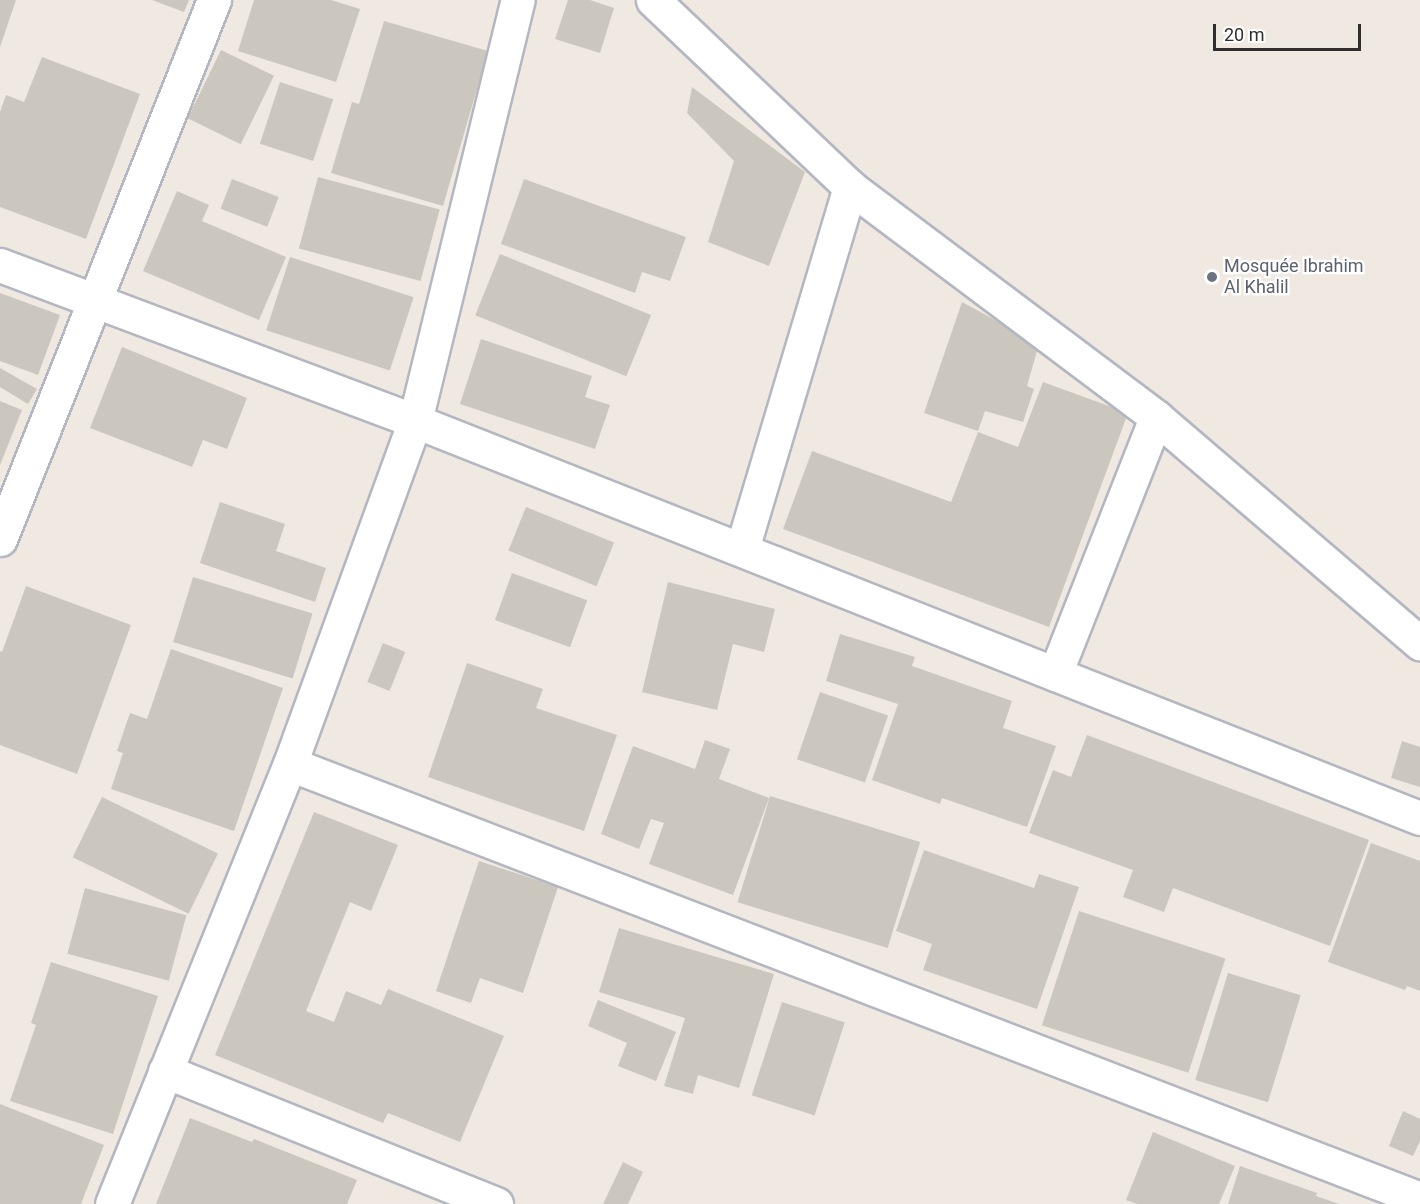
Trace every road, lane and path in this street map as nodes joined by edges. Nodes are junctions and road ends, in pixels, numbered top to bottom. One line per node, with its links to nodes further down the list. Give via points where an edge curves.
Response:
1 (214, 0): 6 (street)
2 (518, 0): 8 (street)
3 (653, 0): 4 (street)
4 (850, 188): 7 (street); 10 (street)
5 (0, 265): 6 (street)
6 (95, 300): 8 (street); 9 (street)
7 (1156, 417): 11 (street); 12 (street)
8 (415, 422): 10 (street); 13 (street)
9 (0, 539)
10 (742, 549): 12 (street)
11 (1420, 643)
12 (1055, 674): 14 (street)
13 (290, 764): 15 (street); 16 (street)
14 (1420, 818)
15 (165, 1071): 17 (street); 18 (street)
16 (1420, 1199)
17 (112, 1204)
18 (496, 1204)

